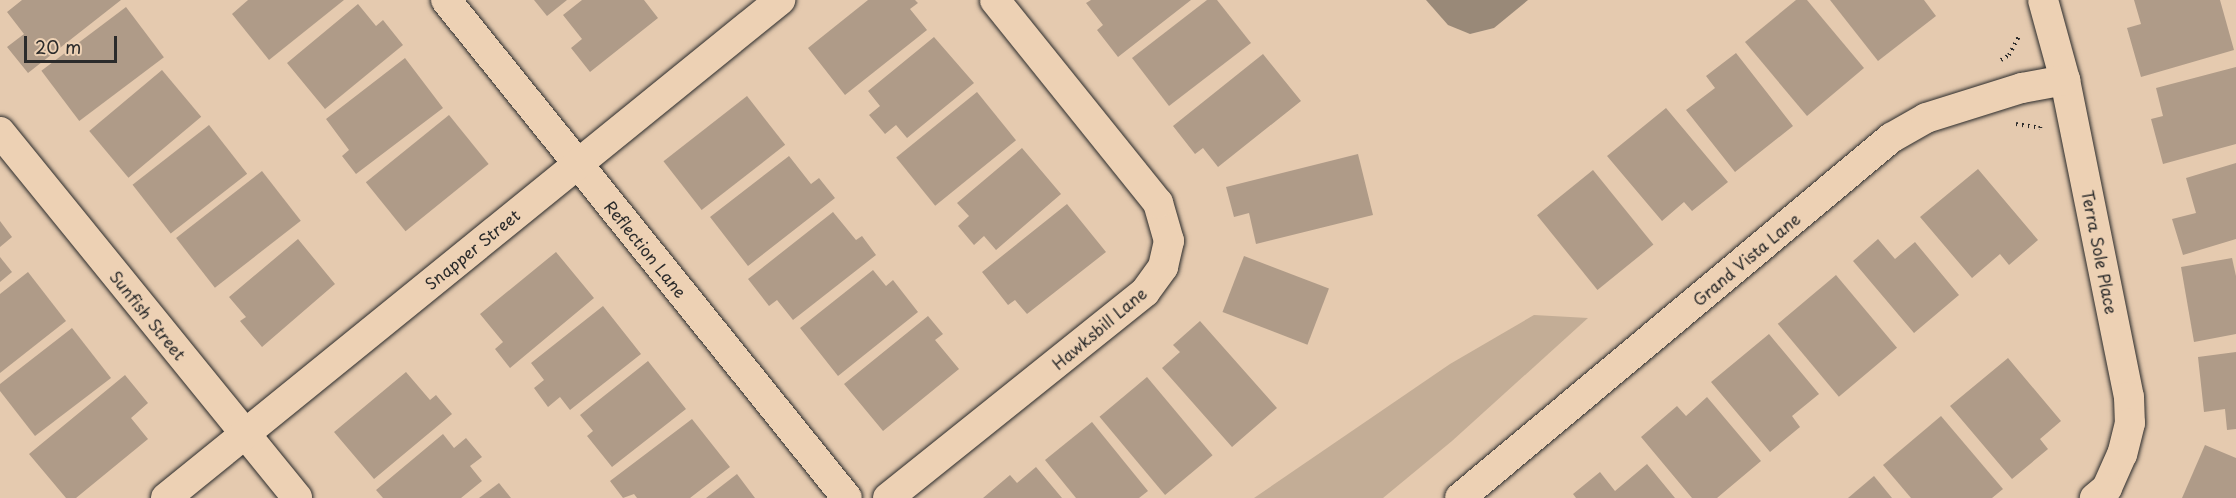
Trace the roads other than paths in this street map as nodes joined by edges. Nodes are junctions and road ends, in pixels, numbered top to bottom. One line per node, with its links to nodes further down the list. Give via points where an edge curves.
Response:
1 (446, 0): 7 (street, Reflection Lane)
2 (780, 0): 7 (street, Snapper Street)
3 (995, 0): 12 (street, Hawksbill Lane, via 1158,203 1169,241 1163,267 1146,292)
4 (2043, 0): 5 (street, Terra Sole Place)
5 (2065, 80): 13 (street, Grand Vista Lane, via 2022,88 1926,118 1891,138); 14 (street, Terra Sole Place, via 2129,397 2130,423 2122,454 2107,488)
6 (0, 132): 8 (street, Sunfish Street)
7 (577, 163): 8 (street, Snapper Street); 11 (street, Reflection Lane)
8 (245, 434): 9 (street, Snapper Street); 10 (street, Sunfish Street)
9 (166, 498)
10 (297, 498)
11 (847, 498)
12 (888, 498)
13 (1460, 498)
14 (2095, 498)

